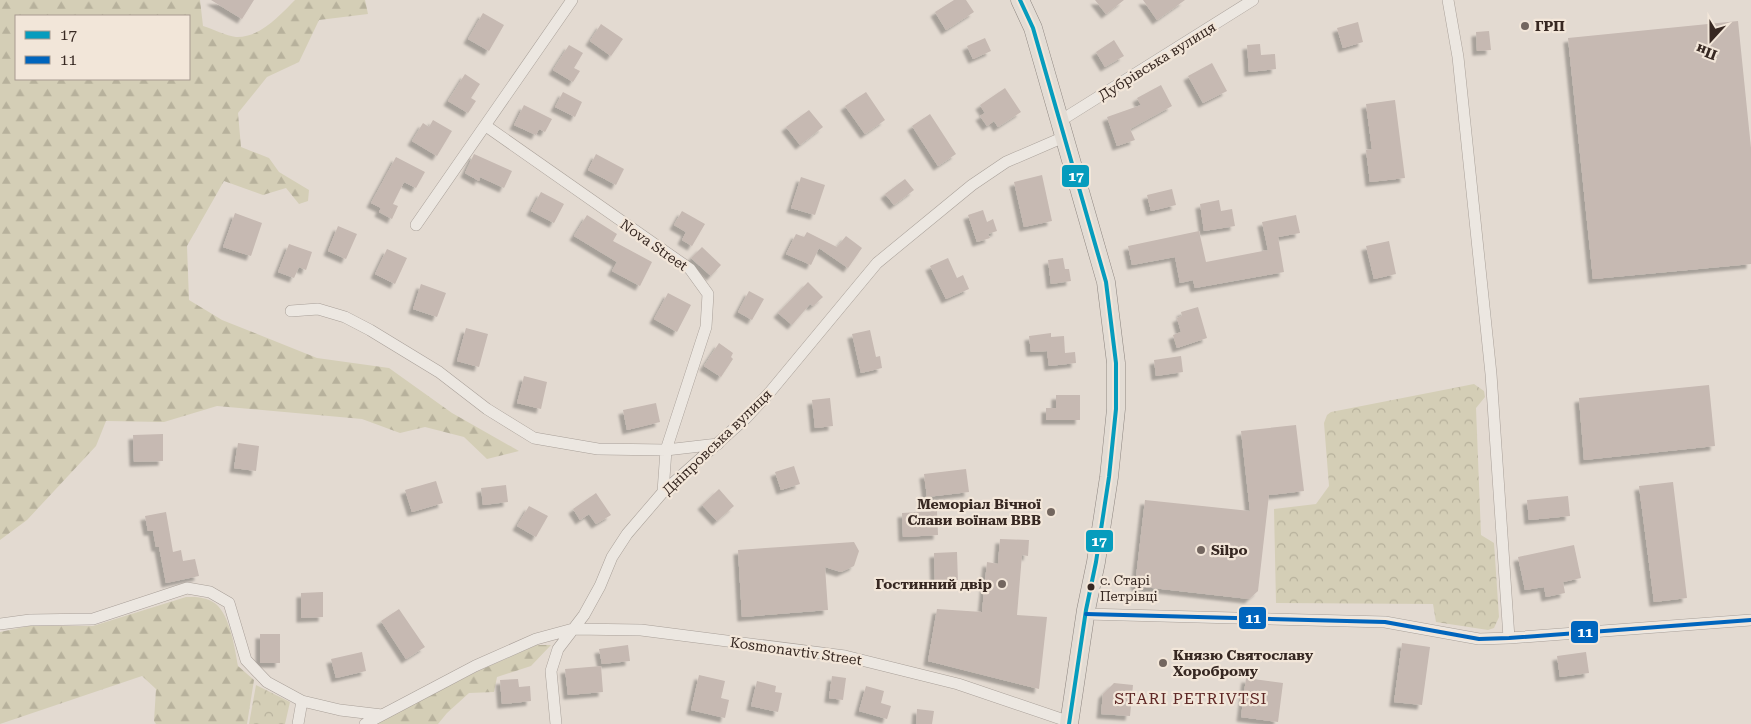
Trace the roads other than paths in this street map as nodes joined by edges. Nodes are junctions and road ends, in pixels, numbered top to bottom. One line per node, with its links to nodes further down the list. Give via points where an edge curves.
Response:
1 (572, 0): 5 (street)
2 (1020, 0): 6 (main road, via 1033,28)
3 (1253, 0): 6 (street, Дубрівська вулиця)
4 (1448, 0): 16 (street, via 1458,57 1491,374)
5 (486, 126): 7 (street); 10 (street, Nova Street, via 690,269 708,294 706,327)
6 (1062, 129): 9 (street, Дніпровська вулиця, via 972,185 877,262 770,392); 12 (main road, via 1106,282 1116,363 1116,409 1109,477)
7 (416, 225)
8 (291, 311): 10 (street, via 318,310 345,317 370,330 440,372 487,409 534,438 598,449)
9 (718, 444): 10 (street); 11 (street, Дніпровська вулиця)
10 (666, 450): 11 (street, Nova Street)
11 (663, 492): 15 (street, Дніпровська вулиця, via 627,534 612,557 588,608)
12 (1086, 614): 16 (street, via 1385,622 1479,639); 19 (main road)
13 (1751, 620): 16 (street)
14 (0, 624): 17 (street, via 93,619 187,588 210,592 229,603 246,660 267,682)
15 (573, 629): 18 (street, via 536,639 493,658); 19 (street, Kosmonavtiv Street, via 641,630 845,656 958,684); 22 (street, Дніпровська вулиця, via 558,649 550,671)
16 (1509, 638)
17 (302, 701): 18 (street, via 340,710); 20 (street)
18 (382, 714): 21 (street)
19 (1070, 723)
20 (298, 724)
21 (366, 724)
22 (556, 724)

